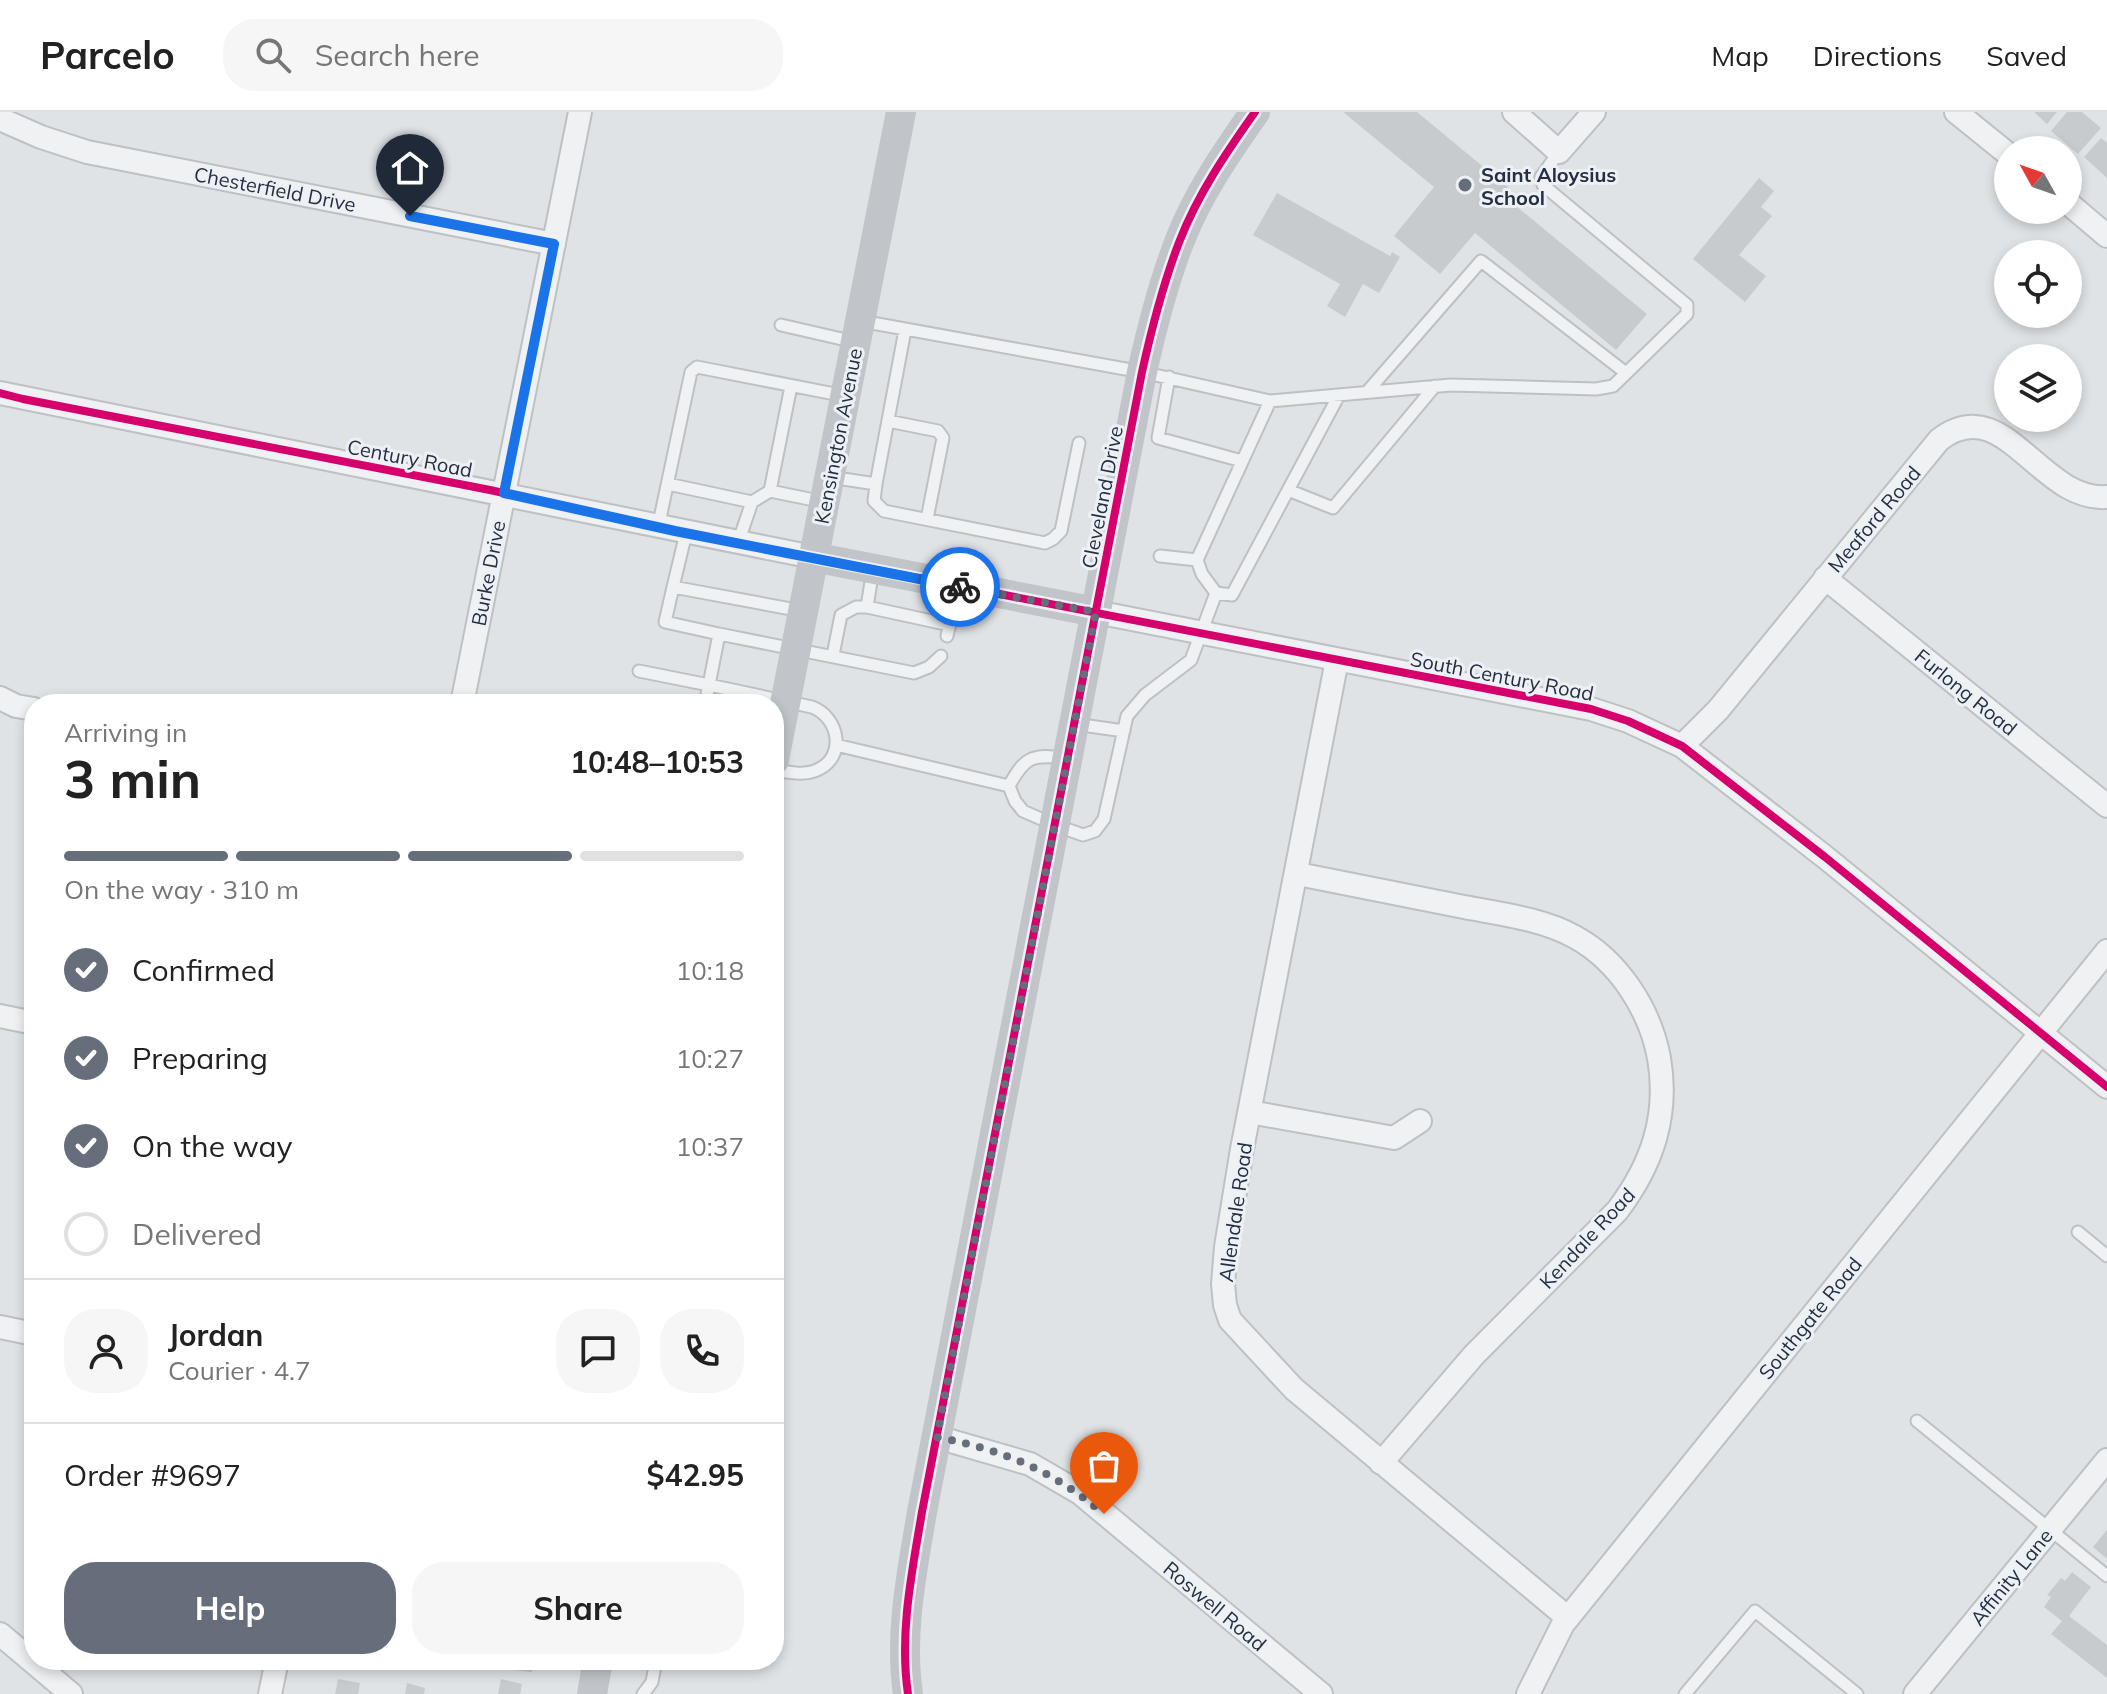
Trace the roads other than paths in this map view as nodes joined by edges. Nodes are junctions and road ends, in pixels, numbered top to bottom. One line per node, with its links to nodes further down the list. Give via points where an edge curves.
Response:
1 (580, 112): 12 (street, Burke Drive)
2 (901, 112): 15 (street, Kensington Avenue)
3 (1255, 112): 17 (street, Cleveland Drive, via 1223,157 1181,237 1155,315)
4 (1514, 112): 9 (street)
5 (1594, 112): 9 (street)
6 (1956, 112): 8 (street)
7 (0, 119): 12 (street, Chesterfield Drive, via 87,152)
8 (1994, 143)
9 (1559, 152): 16 (lane, via 1541,177 1543,185 1688,309)
10 (2082, 215): 11 (street)
11 (2107, 236)
12 (554, 244): 33 (street, Burke Drive)
13 (781, 325): 15 (lane)
14 (905, 330): 15 (lane); 17 (lane); 25 (lane)
15 (858, 331): 23 (street, Kensington Avenue)
16 (1626, 373): 19 (lane, via 1613,386 1596,389); 20 (lane, via 1481,261)
17 (1156, 374): 24 (lane); 27 (lane, via 1158,438); 50 (street, Cleveland Drive)
18 (791, 386): 23 (lane); 28 (lane, via 697,367 691,372); 32 (lane)
19 (1435, 386): 20 (lane); 31 (lane, via 1333,508)
20 (1367, 392): 22 (lane)
21 (0, 393): 33 (street, Century Road)
22 (1339, 395): 24 (lane); 31 (lane)
23 (845, 396): 30 (street, Kensington Avenue)
24 (1270, 401): 27 (lane)
25 (888, 421): 29 (lane); 36 (lane, via 938,431 943,438)
26 (1079, 443): 36 (lane, via 1061,531 1045,543)
27 (1242, 461): 42 (lane)
28 (668, 484): 35 (lane); 37 (lane)
29 (876, 484): 30 (lane); 36 (lane, via 874,501 884,511)
30 (827, 489): 32 (lane); 41 (street, Kensington Avenue)
31 (1288, 490): 47 (lane, via 1232,595)
32 (770, 491): 35 (lane)
33 (504, 493): 37 (street, Century Road); 59 (street, Burke Drive)
34 (2107, 497): 44 (street, Meaford Road, via 2066,488 1995,430 1965,427 1939,440)
35 (752, 502): 39 (lane)
36 (927, 519)
37 (658, 528): 38 (street, Century Road)
38 (686, 533): 39 (street, Century Road); 46 (lane)
39 (738, 543): 41 (street, Century Road)
40 (1160, 556): 42 (lane)
41 (813, 557): 43 (street, Century Road); 49 (street, Kensington Avenue)
42 (1197, 560): 47 (lane)
43 (873, 569): 45 (street, Century Road); 48 (lane)
44 (1825, 578): 69 (street, Meaford Road, via 1718,710); 73 (street, Furlong Road)
45 (958, 586): 48 (lane, via 949,630); 50 (street, Century Road)
46 (673, 587): 49 (lane); 52 (lane, via 665,622)
47 (1216, 593): 51 (lane)
48 (867, 607): 54 (lane, via 841,615)
49 (803, 611): 53 (street, Kensington Avenue)
50 (1096, 612): 51 (street, South Century Road); 66 (street, Cleveland Drive)
51 (1202, 633): 56 (street, South Century Road); 67 (lane, via 1191,660 1145,695 1127,716)
52 (719, 634): 53 (lane); 58 (lane)
53 (796, 650): 54 (lane); 63 (street, Kensington Avenue)
54 (833, 655): 55 (lane, via 914,673)
55 (941, 656)
56 (1337, 660): 69 (street, South Century Road, via 1591,709); 75 (street, Allendale Road)
57 (639, 671): 58 (lane)
58 (709, 685): 60 (lane); 61 (lane)
59 (464, 694)
60 (707, 694)
61 (752, 694)
62 (0, 698): 65 (street)
63 (785, 701): 64 (street, Kensington Avenue); 68 (lane, via 826,714 835,727)
64 (784, 706)
65 (24, 707)
66 (1074, 724): 67 (lane); 70 (street, Cleveland Drive)
67 (1124, 731): 74 (lane, via 1104,819 1095,831 1083,835)
68 (836, 745): 71 (lane, via 816,771); 72 (lane)
69 (1682, 746): 79 (street, South Century Road)
70 (1067, 759): 72 (lane, via 1028,759); 74 (street, Cleveland Drive)
71 (784, 771)
72 (1009, 786): 74 (lane, via 1023,811)
73 (2107, 806)
74 (1055, 825): 88 (street, Cleveland Drive)
75 (1298, 874): 81 (street, Allendale Road); 90 (street, Kendale Road, via 1526,920 1577,937 1631,989 1657,1046 1661,1071 1659,1130 1637,1184 1617,1211 1474,1355)
76 (2107, 951): 79 (street, Southgate Road)
77 (0, 1016): 78 (street)
78 (24, 1021)
79 (2040, 1033): 80 (street, South Century Road); 93 (street, Southgate Road)
80 (2107, 1087)
81 (1250, 1112): 82 (street, via 1394,1138); 90 (street, Allendale Road, via 1226,1247 1223,1284 1230,1320 1294,1389)
82 (1420, 1121)
83 (2078, 1232): 84 (lane)
84 (2107, 1256)
85 (0, 1327): 86 (street)
86 (24, 1332)
87 (1917, 1421): 91 (lane)
88 (937, 1437): 104 (street, Cleveland Drive, via 908,1599); 105 (street, Roswell Road, via 1030,1464 1080,1493)
89 (2107, 1460): 91 (street, Affinity Lane)
90 (1381, 1463): 93 (street, Allendale Road)
91 (2050, 1529): 92 (lane); 109 (street, Affinity Lane)
92 (2107, 1576)
93 (1568, 1618): 106 (street, Southgate Road)
94 (0, 1634): 95 (street)
95 (24, 1654)
96 (43, 1670): 101 (street)
97 (275, 1670): 102 (street)
98 (598, 1670): 100 (street)
99 (654, 1670): 103 (lane)
100 (597, 1693)
101 (71, 1694)
102 (270, 1694)
103 (643, 1694)
104 (908, 1694)
105 (1321, 1694)
106 (1528, 1694)
107 (1685, 1694): 108 (lane, via 1755,1611)
108 (1857, 1694)
109 (1915, 1694)

